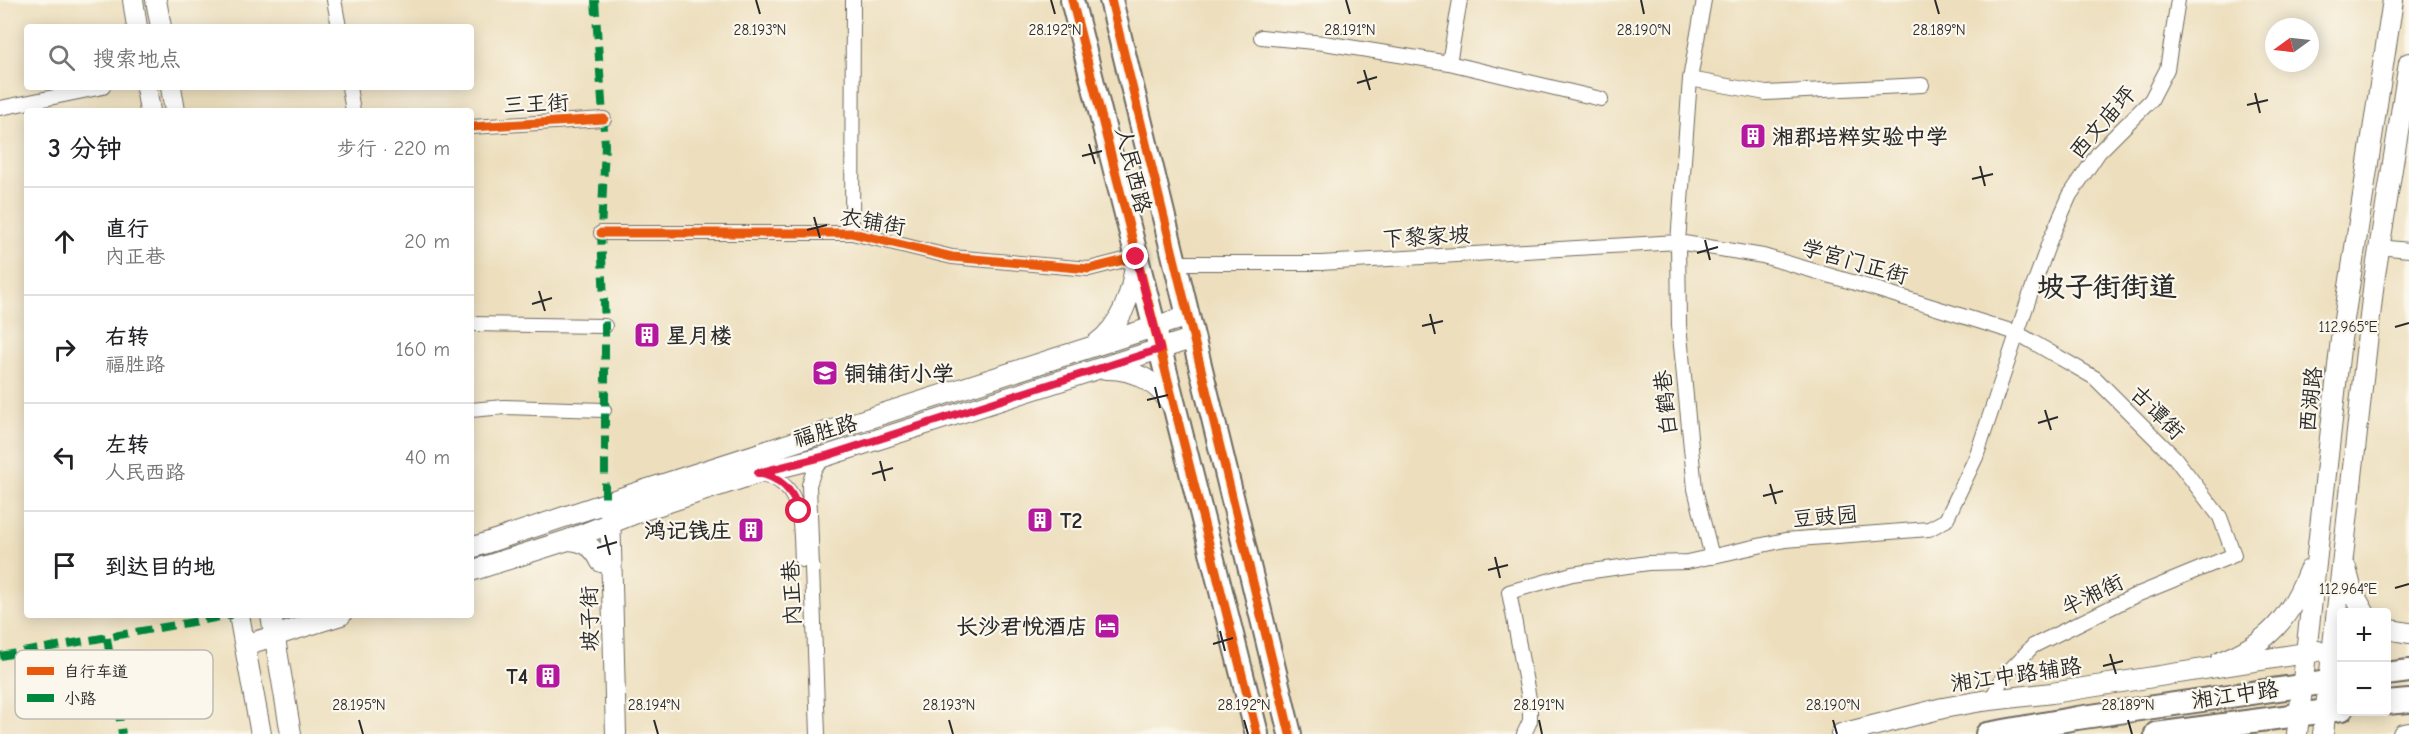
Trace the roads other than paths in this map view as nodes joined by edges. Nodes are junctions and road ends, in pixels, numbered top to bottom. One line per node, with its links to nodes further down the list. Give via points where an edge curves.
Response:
1 (133, 0): 11 (main road)
2 (156, 0): 12 (main road)
3 (334, 0): 13 (street)
4 (853, 0): 31 (street)
5 (1072, 0): 35 (main road, 人民西路)
6 (1111, 0): 36 (main road, 人民西路)
7 (1461, 0): 15 (street)
8 (1704, 0): 17 (street, 白鹤巷)
9 (2178, 0): 40 (street, 西文庙坪, via 2162,79 2151,100 2099,153 2070,195)
10 (2393, 0): 53 (main road, 西湖路, via 2341,339)
11 (137, 24)
12 (160, 24)
13 (338, 24)
14 (1261, 37): 15 (street)
15 (1449, 63): 23 (street)
16 (2409, 63): 33 (main road)
17 (1690, 80): 18 (street, via 1766,93); 32 (street, 白鹤巷)
18 (1922, 84)
19 (88, 90): 24 (street)
20 (146, 90): 25 (main road)
21 (172, 90): 26 (main road)
22 (350, 90): 27 (street)
23 (1601, 99)
24 (0, 108)
25 (150, 108)
26 (174, 108)
27 (352, 108)
28 (604, 119): 29 (street, 三王街)
29 (474, 127)
30 (601, 232): 31 (street, 衣铺街)
31 (852, 233): 35 (street, 衣铺街, via 952,257 1089,269)
32 (1678, 242): 36 (street, 下黎家坡, via 1321,263); 40 (street, 学宫门正街, via 1763,256); 58 (street, 白鹤巷, via 1680,337 1695,489)
33 (2379, 247): 34 (street); 59 (main road)
34 (2409, 250)
35 (1136, 257): 41 (main road, 人民西路); 43 (main road, via 1120,319)
36 (1175, 263): 37 (main road, 人民西路)
37 (1188, 316): 41 (main road, 福胜路); 42 (main road, 人民西路)
38 (474, 324): 39 (street)
39 (605, 326)
40 (2017, 333): 57 (street, 古谭街, via 2095,378 2175,458 2220,517); 58 (street, 豆豉园, via 1976,457 1946,520 1929,529 1785,540)
41 (1157, 338): 42 (main road, 福胜路); 43 (main road, 福胜路); 44 (main road, 福胜路); 45 (main road, 人民西路)
42 (1194, 338): 94 (main road, 人民西路)
43 (1090, 348): 50 (main road, 福胜路)
44 (1096, 370): 45 (main road, via 1114,369 1145,377); 48 (main road, 福胜路)
45 (1174, 408): 86 (main road, 人民西路)
46 (604, 410): 47 (street, via 504,407)
47 (474, 411)
48 (826, 456): 49 (main road, 福胜路); 93 (street, 内正巷, via 815,467 809,485)
49 (758, 473): 51 (main road, 福胜路); 92 (street, 内正巷, via 784,485 799,511)
50 (604, 504): 52 (main road, 坡子街); 55 (main road, 福胜路)
51 (634, 513): 52 (main road, 福胜路); 56 (main road, via 619,528)
52 (605, 525): 54 (main road, 福胜路); 56 (main road, 坡子街)
53 (2320, 537): 73 (main road, 西湖路); 76 (main road, via 2299,595 2285,618 2247,649)
54 (568, 540): 56 (main road, via 578,540); 60 (main road, 福胜路)
55 (474, 547)
56 (606, 554): 90 (main road, 坡子街); 91 (main road, 坡子街)
57 (2234, 555): 81 (street, 半湘街, via 2134,596 2033,646 2003,677)
58 (1712, 557): 95 (street, 豆豉园, via 1572,574 1509,592 1530,704 1530,721)
59 (2344, 557): 61 (main road); 62 (main road, via 2352,591)
60 (474, 570)
61 (2341, 608)
62 (2362, 608)
63 (272, 618): 69 (main road)
64 (332, 618): 66 (main road)
65 (240, 620): 71 (main road)
66 (315, 624): 69 (main road); 80 (main road, via 303,634 289,656)
67 (2391, 630): 68 (main road)
68 (2409, 634): 70 (main road)
69 (275, 636): 71 (main road); 80 (main road)
70 (2391, 639)
71 (245, 645): 88 (main road)
72 (2337, 648): 73 (main road, 湘江中路辅路)
73 (2306, 653): 76 (main road, 湘江中路辅路); 79 (main road, 西湖路)
74 (2337, 662): 78 (main road)
75 (2409, 671): 77 (main road)
76 (2194, 672): 81 (main road, 湘江中路辅路)
77 (2391, 673)
78 (2336, 681): 79 (main road, 湘江中路); 84 (main road)
79 (2302, 685): 85 (main road, 西湖路); 97 (main road, 湘江中路)
80 (283, 689): 89 (main road)
81 (1991, 699): 96 (main road, 湘江中路辅路)
82 (2409, 701): 83 (main road)
83 (2391, 703)
84 (2334, 710): 85 (main road, 湘江中路); 99 (main road)
85 (2298, 724): 98 (main road, 湘江中路)
86 (1257, 733)
87 (2409, 733): 100 (main road)
88 (261, 734)
89 (291, 734)
90 (605, 734)
91 (616, 734)
92 (808, 734)
93 (818, 734)
94 (1290, 734)
95 (1524, 734)
96 (1841, 734)
97 (1988, 734)
98 (2156, 734)
99 (2323, 734)
100 (2403, 734)

